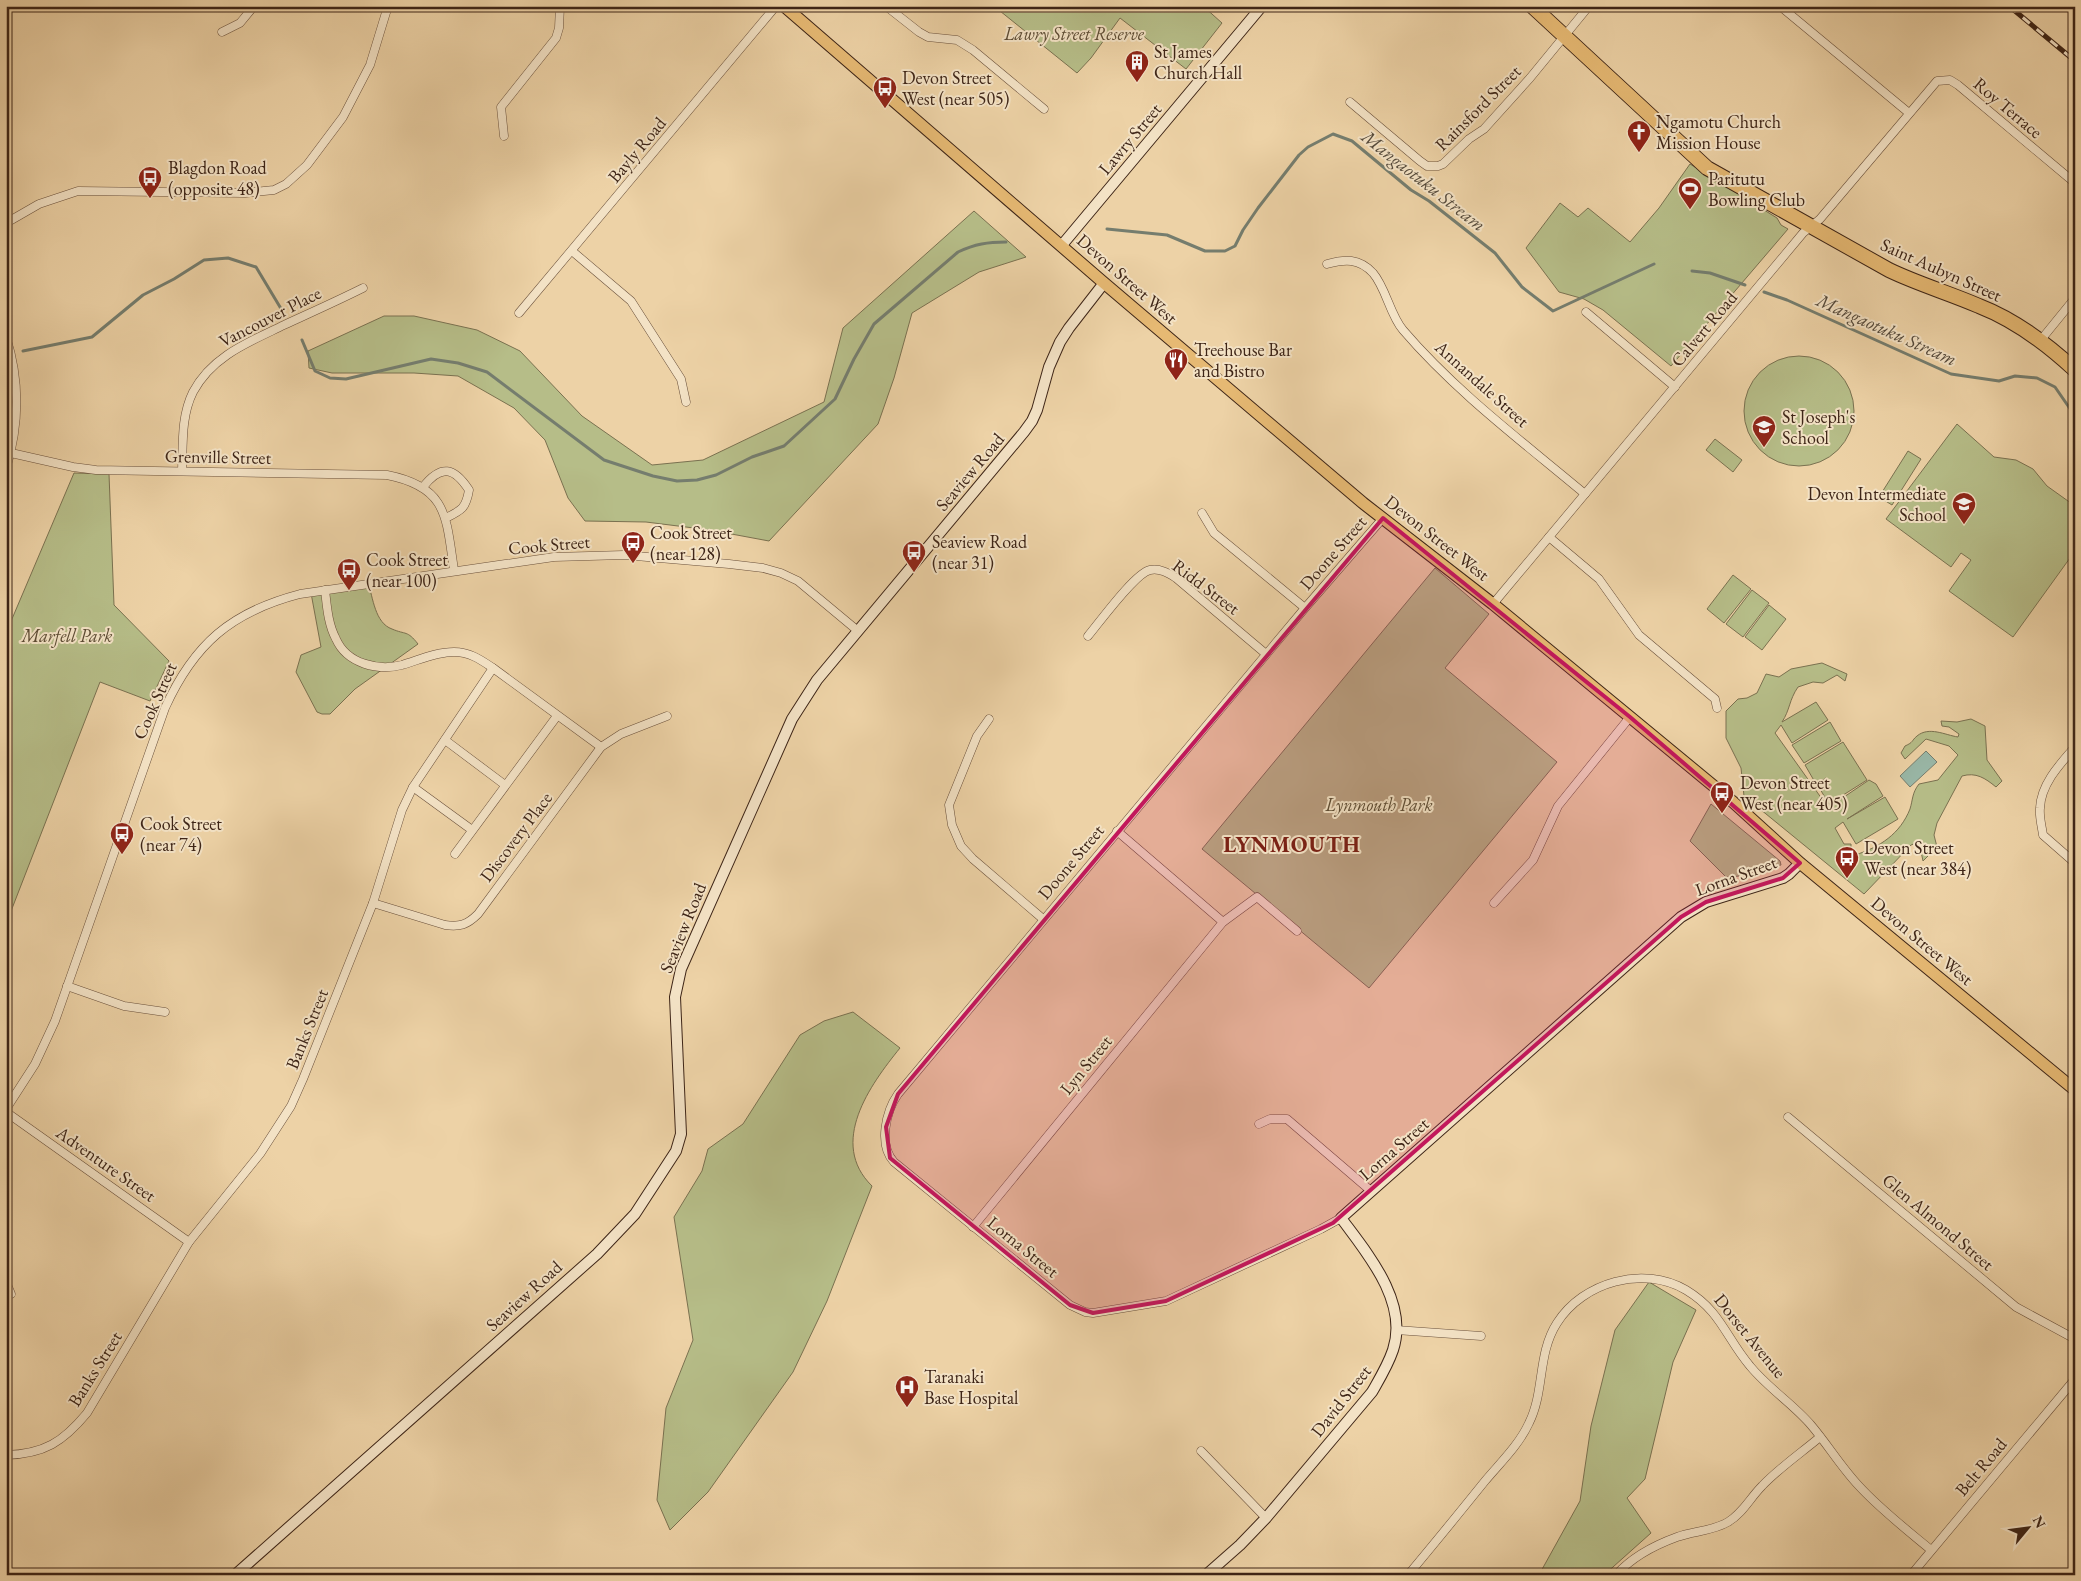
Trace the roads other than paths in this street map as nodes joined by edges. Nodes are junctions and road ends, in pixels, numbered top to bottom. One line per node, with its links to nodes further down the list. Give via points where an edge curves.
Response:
1 (254, 6): 11 (street, via 240,23)
2 (388, 6): 19 (street, via 370,65 343,117 307,165 286,184 274,190 244,193 78,191 39,204)
3 (560, 6): 17 (street, via 556,38 501,107)
4 (776, 6): 22 (street, Bayly Road)
5 (784, 6): 21 (main road, Devon Street West)
6 (886, 6): 15 (street, via 928,37 957,40 973,50)
7 (1262, 6): 21 (street, Lawry Street)
8 (1532, 6): 12 (highway, Saint Aubyn Street)
9 (1589, 6): 12 (street, Rainsford Street)
10 (1780, 6): 16 (street)
11 (222, 32)
12 (1564, 36): 14 (street, Rainsford Street, via 1484,129 1438,166 1427,166 1420,161); 20 (highway, Saint Aubyn Street, via 1701,163)
13 (1942, 80): 16 (street, Calvert Road, via 1932,85); 18 (street, Roy Terrace, via 1958,85)
14 (1350, 102)
15 (1044, 109)
16 (1909, 113): 20 (street, Calvert Road)
17 (504, 136)
18 (2075, 184)
19 (6, 223)
20 (1811, 227): 30 (highway, Saint Aubyn Street, via 1901,276 1994,313); 32 (street, Calvert Road)
21 (1062, 245): 24 (main road, Devon Street West)
22 (572, 252): 28 (street, Bayly Road); 33 (street, via 632,301 681,379)
23 (1327, 264): 38 (street, Annandale Street, via 1345,259 1373,273 1402,328 1445,376)
24 (1104, 283): 41 (main road, Devon Street West); 47 (street, Seaview Road, via 1057,348 1032,421)
25 (363, 288): 36 (street, Vancouver Place, via 240,346 213,365 193,392 188,406)
26 (2075, 298): 30 (street)
27 (1586, 312): 32 (street)
28 (520, 313)
29 (6, 337): 34 (street, via 16,386)
30 (2040, 341): 31 (highway, Saint Aubyn Street)
31 (2075, 370)
32 (1675, 387): 38 (street, Calvert Road)
33 (686, 402)
34 (11, 453): 35 (street); 36 (street, Grenville Street, via 96,470)
35 (6, 469)
36 (182, 471): 37 (street, Grenville Street, via 387,475)
37 (423, 487): 40 (street, Grenville Street); 40 (street, via 432,476 445,470 462,479 469,490 467,504)
38 (1585, 494): 42 (street, Calvert Road)
39 (1202, 513): 46 (street, via 1214,533)
40 (446, 518): 43 (street, Grenville Street)
41 (1383, 518): 45 (main road, Devon Street West); 46 (street, Doone Street)
42 (1549, 537): 45 (street, Calvert Road); 51 (street, via 1599,579 1639,635 1715,699)
43 (454, 570): 44 (street, Cook Street); 47 (street, Cook Street, via 582,555 624,555 763,568 798,581)
44 (325, 590): 50 (street, via 330,626 336,641 348,655 360,662 387,668 454,652 475,656); 71 (street, Cook Street, via 276,600 231,623 191,660 165,708)
45 (1493, 604): 54 (main road, Devon Street West)
46 (1305, 608): 49 (street, Doone Street)
47 (858, 631): 92 (street, Seaview Road, via 817,680 792,720 681,969 675,1010 681,1134 666,1168 635,1214 604,1248)
48 (1088, 636): 49 (street, Ridd Street, via 1136,579 1150,570 1158,570 1176,578)
49 (1266, 654): 62 (street, Doone Street)
50 (493, 668): 52 (street); 56 (street, Banks Street)
51 (1717, 708)
52 (557, 716): 57 (street); 59 (street)
53 (667, 716): 57 (street, Discovery Place, via 621,734)
54 (1630, 717): 64 (main road, Devon Street West, via 1733,802); 67 (street, via 1558,806 1533,860)
55 (989, 719): 68 (street, via 976,736 949,805 952,825 961,846 973,859)
56 (445, 740): 59 (street); 60 (street, Banks Street)
57 (602, 747): 66 (street, Discovery Place, via 478,914 465,926 445,925)
58 (2075, 747): 65 (street, via 2044,789 2040,808 2043,835)
59 (505, 785): 61 (street)
60 (413, 787): 61 (street); 66 (street, Banks Street, via 402,810)
61 (472, 830): 63 (street)
62 (1116, 832): 68 (street, Doone Street); 69 (street)
63 (455, 854)
64 (1800, 863): 73 (main road, Devon Street West); 77 (street, Lorna Street, via 1783,878 1706,902 1681,917)
65 (2075, 863)
66 (373, 903): 80 (street, Banks Street, via 291,1106 260,1154)
67 (1494, 903)
68 (1043, 919): 79 (street, Doone Street, via 898,1094 890,1108 885,1137 890,1158)
69 (1223, 922): 70 (street, Lyn Street, via 1256,898); 79 (street, Lyn Street)
70 (1297, 931)
71 (67, 986): 72 (street, via 124,1006); 74 (street, Cook Street, via 35,1064)
72 (165, 1012)
73 (2075, 1090)
74 (6, 1111): 80 (street, Adventure Street)
75 (1788, 1117): 85 (street, Glen Almond Street, via 2016,1307)
76 (1259, 1124): 77 (street, via 1270,1119 1287,1119)
77 (1371, 1191): 78 (street, Lorna Street)
78 (1341, 1218): 79 (street, Lorna Street, via 1166,1301 1093,1313 1070,1305); 83 (street, David Street, via 1383,1280 1392,1301)
79 (973, 1227)
80 (189, 1242): 89 (street, Banks Street, via 76,1427 59,1442 41,1450)
81 (6, 1282): 82 (street)
82 (11, 1294)
83 (1396, 1330): 84 (street); 90 (street, David Street, via 1386,1370 1372,1392)
84 (1481, 1336)
85 (2075, 1339)
86 (2075, 1378): 91 (street, Belt Road)
87 (1820, 1437): 91 (street, Dorset Avenue, via 1860,1488); 94 (street, Dorset Avenue, via 1749,1366 1719,1319 1700,1300 1684,1289 1647,1279 1609,1284 1576,1302 1557,1322 1545,1347 1538,1397 1529,1424); 95 (street, via 1760,1488 1728,1523 1658,1545 1639,1555)
88 (1201, 1451): 90 (street)
89 (6, 1455)
90 (1266, 1518): 93 (street, David Street)
91 (1931, 1550): 96 (street, Belt Road)
92 (235, 1575)
93 (1206, 1575)
94 (1408, 1575)
95 (1616, 1575)
96 (1911, 1575)

